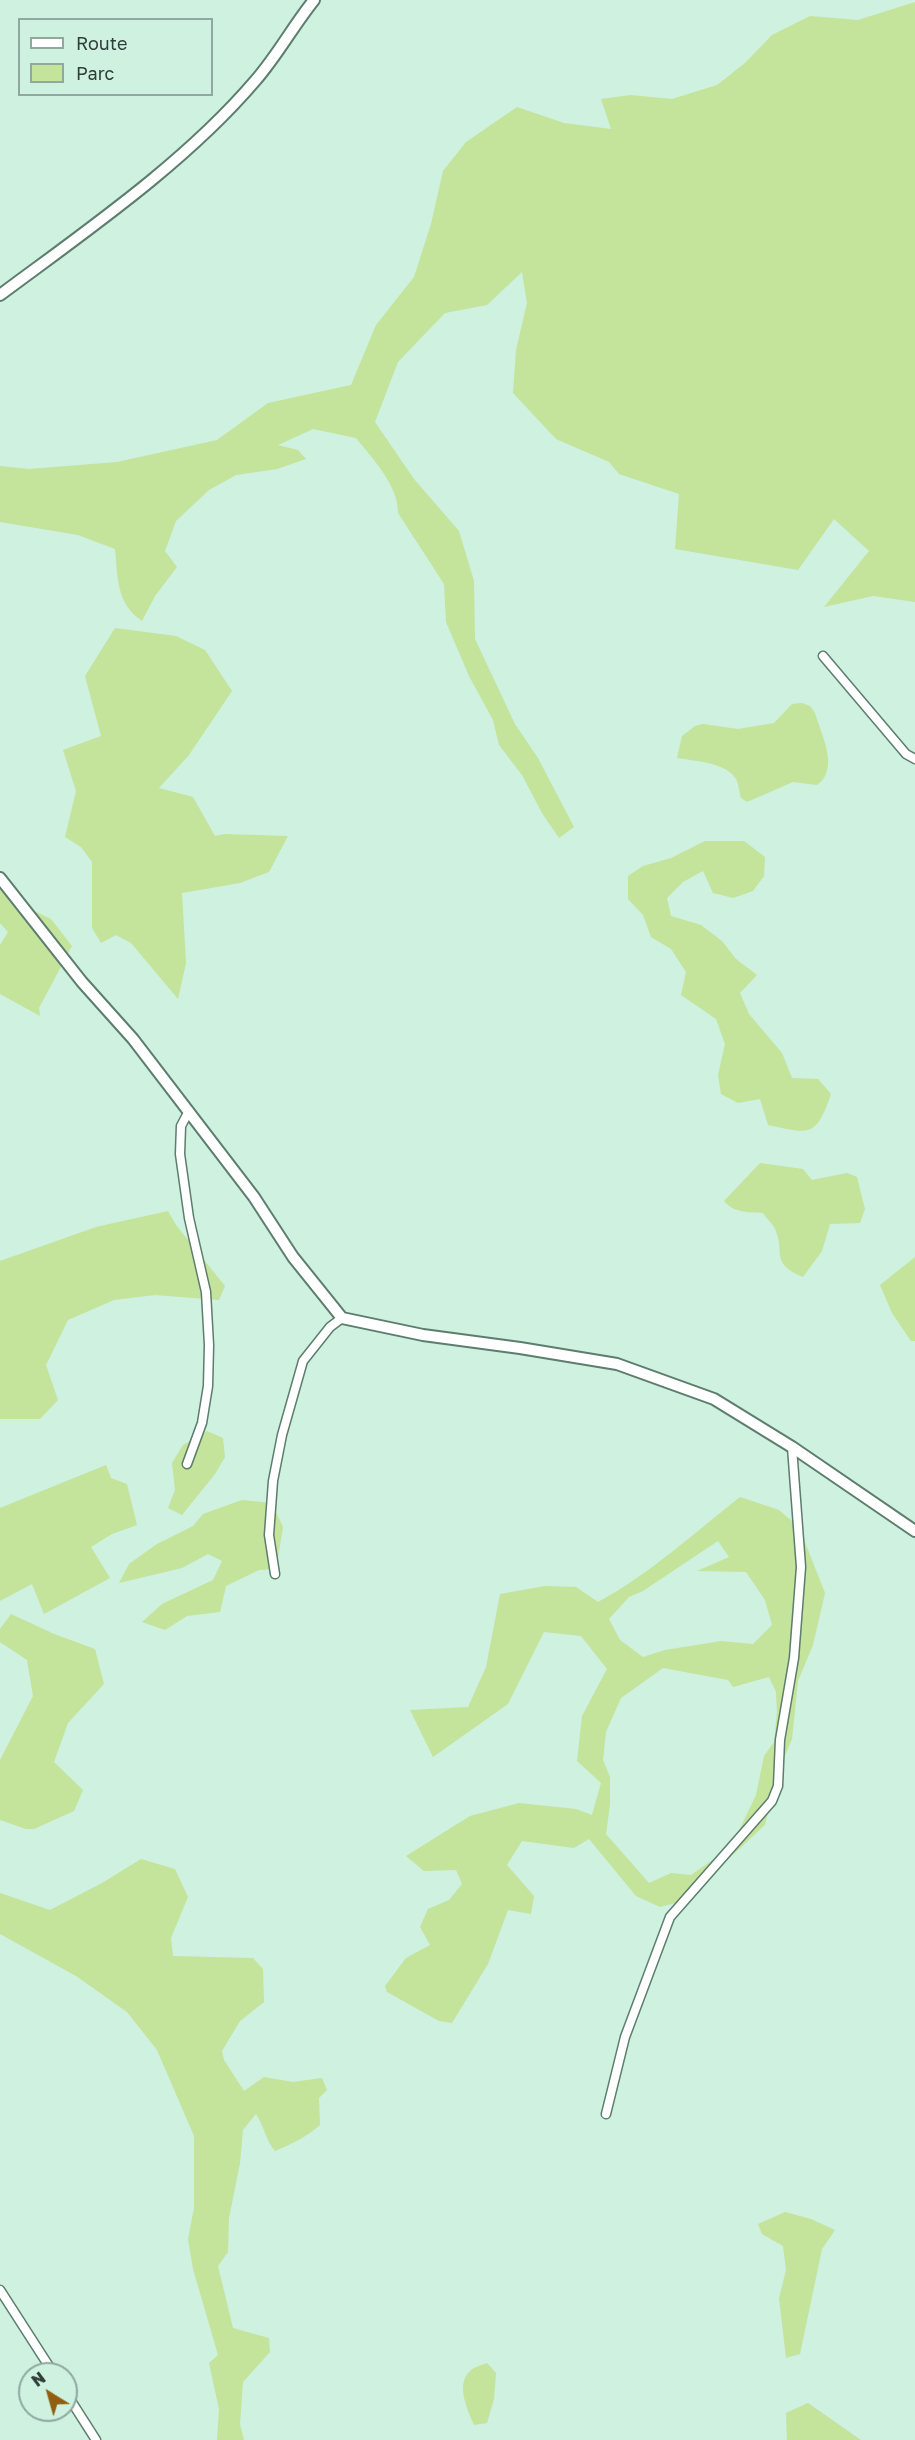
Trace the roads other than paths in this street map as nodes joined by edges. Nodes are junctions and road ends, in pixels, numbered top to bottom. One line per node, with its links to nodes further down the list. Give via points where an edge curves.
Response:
1 (314, 0): 2 (street, via 256,81 221,117 104,217)
2 (0, 295)
3 (823, 656): 4 (street, via 906,754)
4 (915, 759)
5 (0, 878): 6 (street)
6 (189, 1111): 7 (street, via 254,1197 293,1257); 9 (street, via 182,1126 180,1154 189,1218 206,1292 209,1345 202,1423)
7 (342, 1318): 8 (street, via 423,1335 617,1364 714,1399); 11 (street, via 303,1361 282,1435 269,1535)
8 (792, 1447): 10 (street); 12 (street, via 801,1567 778,1786 772,1801 670,1917 625,2037)
9 (188, 1464)
10 (915, 1531)
11 (275, 1574)
12 (606, 2114)
13 (0, 2290): 14 (street)
14 (46, 2362)
15 (78, 2412): 16 (street)
16 (96, 2440)

